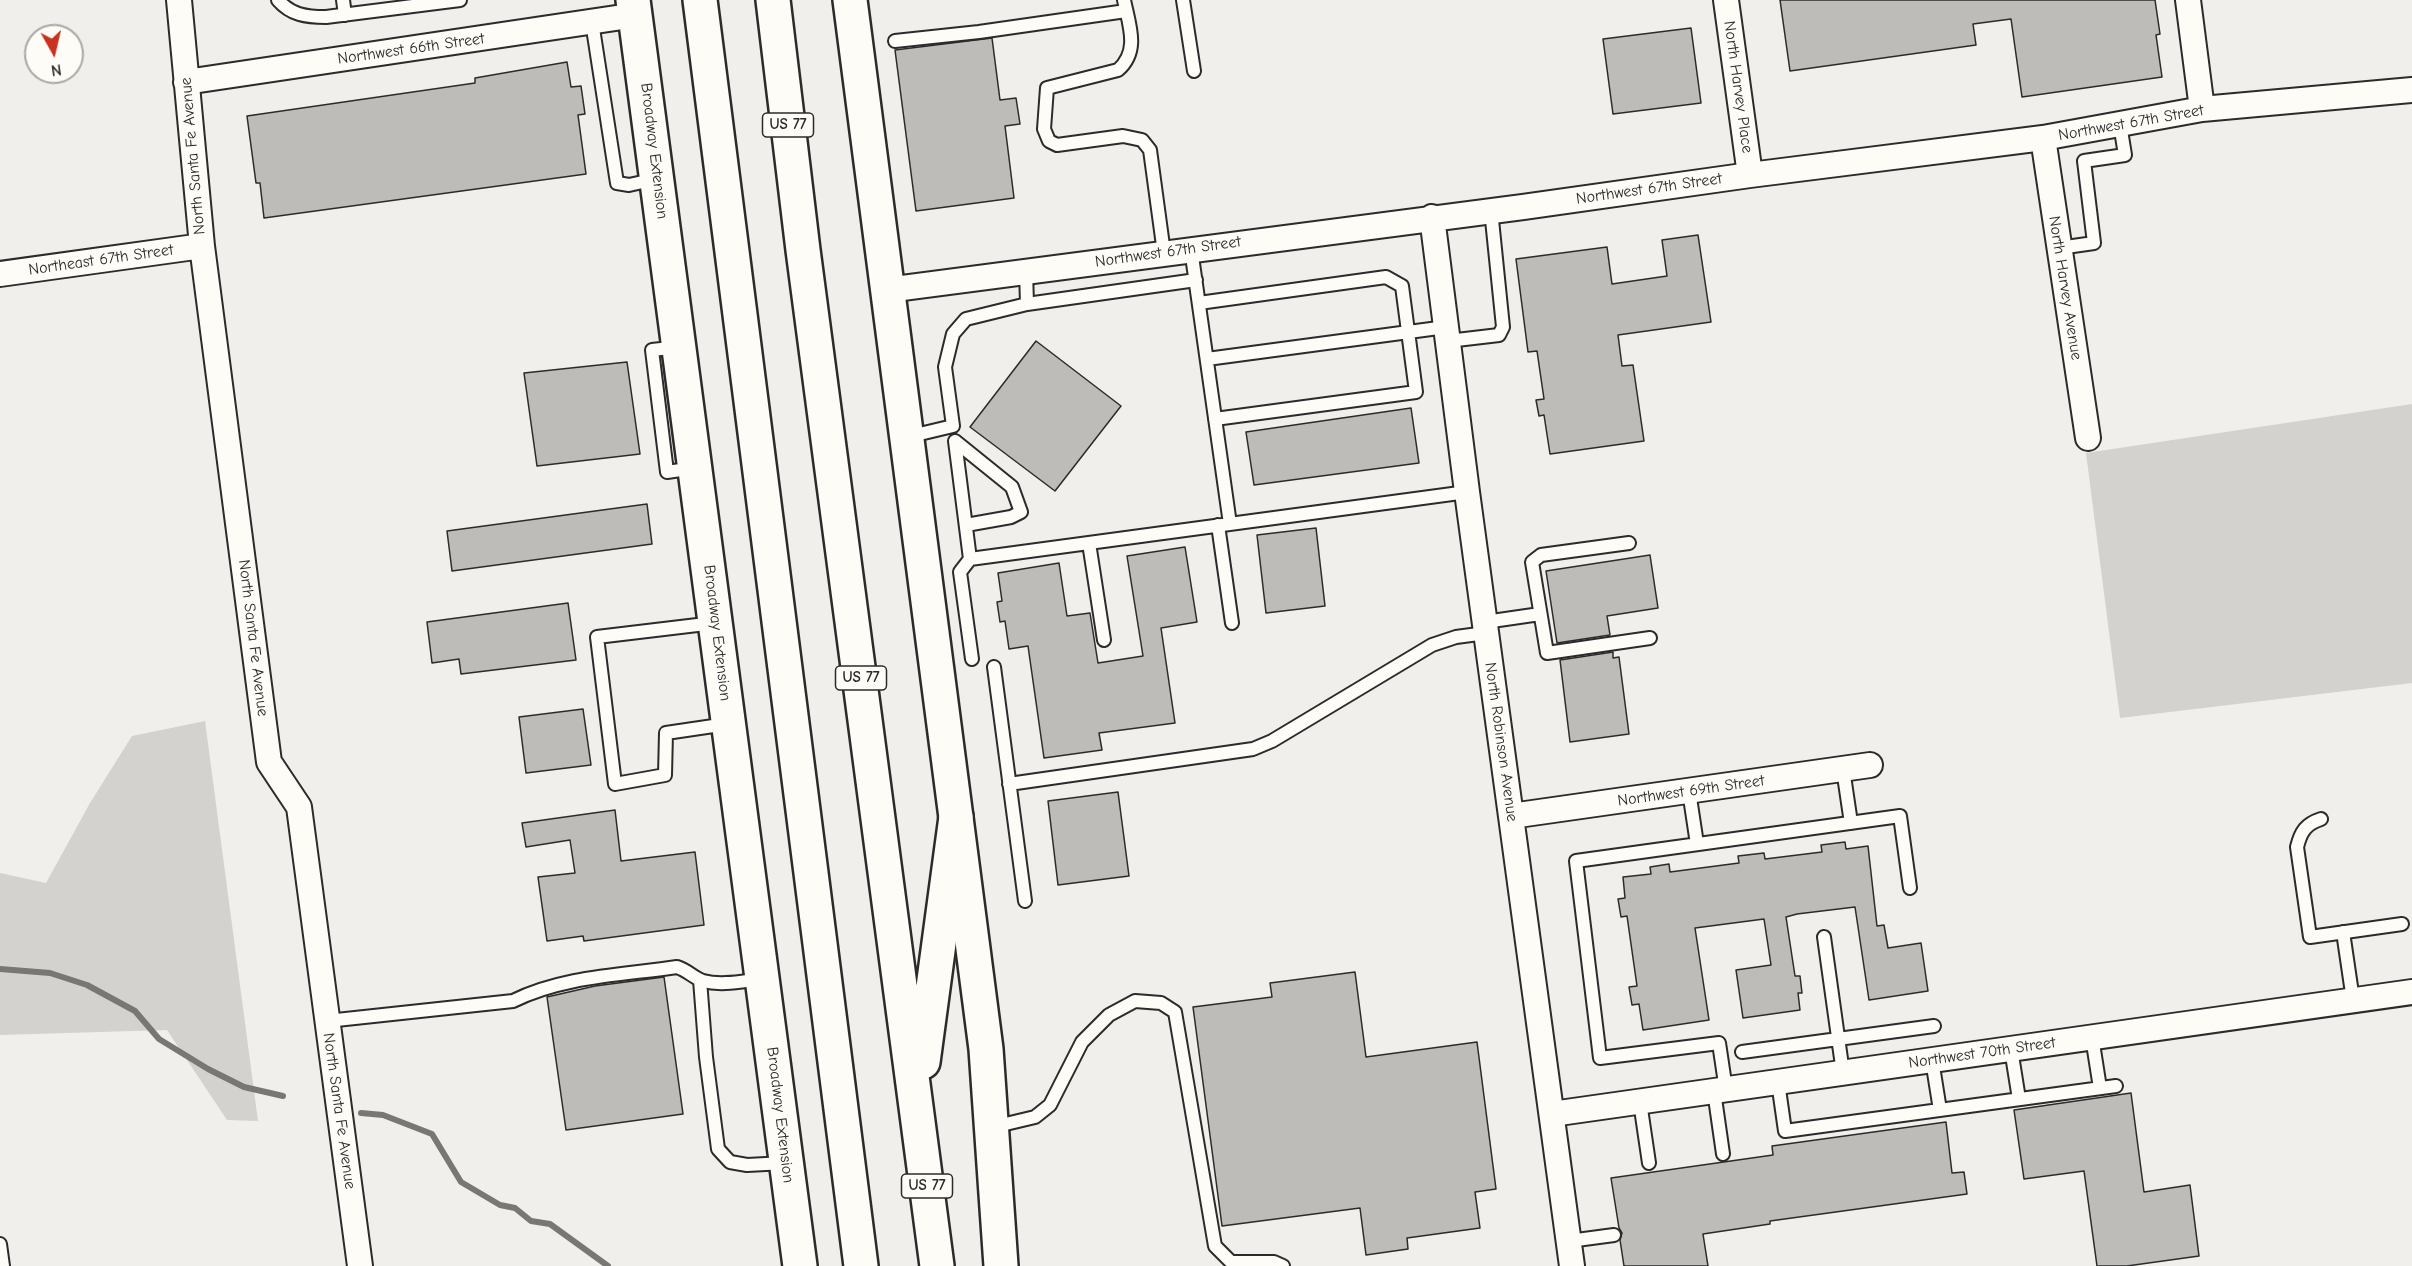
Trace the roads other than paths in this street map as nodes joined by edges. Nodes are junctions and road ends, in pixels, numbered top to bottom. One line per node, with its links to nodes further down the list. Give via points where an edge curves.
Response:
1 (179, 0): 17 (street, North Santa Fe Avenue)
2 (278, 0): 13 (lane, via 305,17)
3 (343, 0): 13 (lane)
4 (460, 0): 13 (lane)
5 (700, 0): 104 (main road)
6 (773, 0): 91 (main road, US 77)
7 (850, 0): 33 (main road)
8 (1183, 0): 16 (lane)
9 (1726, 0): 22 (street, North Harvey Place)
10 (2188, 0): 19 (street)
11 (1125, 6): 15 (lane, via 979,32); 29 (lane, via 1133,45 1127,62 1118,70 1047,88 1044,129 1049,141 1057,146 1123,136 1142,140 1150,150)
12 (635, 8): 14 (street, Northwest 66th Street); 23 (main road, Broadway Extension)
13 (345, 15)
14 (592, 22): 17 (street, Northwest 66th Street); 23 (lane, via 617,183 629,185)
15 (895, 41)
16 (1194, 71)
17 (186, 82): 26 (street, North Santa Fe Avenue)
18 (2412, 90): 19 (street, Northwest 67th Street)
19 (2202, 110): 20 (street, Northwest 67th Street)
20 (2120, 124): 21 (street, Northwest 67th Street); 27 (lane, via 2125,155 2084,161 2094,243)
21 (2043, 138): 22 (street, Northwest 67th Street); 27 (street, North Harvey Avenue)
22 (1750, 175): 24 (street, Northwest 67th Street)
23 (658, 179): 51 (main road, Broadway Extension)
24 (1491, 210): 25 (street, Northwest 67th Street); 37 (lane, via 1503,327 1498,334)
25 (1432, 217): 28 (street, Northwest 67th Street); 37 (street, North Robinson Avenue)
26 (201, 246): 31 (street, Northeast 67th Street); 77 (street, North Santa Fe Avenue, via 269,762 299,807)
27 (2059, 248): 42 (street, North Harvey Avenue)
28 (1191, 249): 29 (street, Northwest 67th Street); 32 (lane)
29 (1164, 253): 30 (street, Northwest 67th Street)
30 (1026, 271): 33 (street, Northwest 67th Street); 35 (lane)
31 (0, 274)
32 (1196, 280): 34 (lane); 35 (lane)
33 (887, 290): 41 (main road)
34 (1199, 303): 36 (lane, via 1386,277 1402,286); 38 (lane)
35 (1027, 304): 40 (lane, via 966,319 953,334 945,367)
36 (1408, 332): 37 (lane); 38 (lane); 39 (lane, via 1416,392)
37 (1447, 334): 44 (street, North Robinson Avenue)
38 (1207, 359): 39 (lane)
39 (1215, 419): 45 (lane)
40 (953, 426): 41 (lane); 43 (lane)
41 (906, 437): 64 (main road)
42 (2088, 438)
43 (955, 441): 46 (lane); 46 (lane, via 1012,487 1021,512)
44 (1467, 492): 45 (lane); 53 (street, North Robinson Avenue)
45 (1224, 524): 47 (lane); 52 (lane)
46 (966, 525): 49 (lane)
47 (1089, 543): 49 (lane); 55 (lane)
48 (1629, 543): 50 (lane, via 1541,555 1532,562)
49 (970, 559): 56 (lane, via 960,572)
50 (1540, 614): 53 (lane); 54 (lane, via 1547,653)
51 (716, 622): 58 (main road, Broadway Extension); 58 (lane, via 597,637 615,784 665,775 666,733)
52 (1232, 623)
53 (1485, 627): 61 (lane, via 1432,645 1272,741 1252,749); 63 (street, North Robinson Avenue)
54 (1650, 638)
55 (1104, 640)
56 (972, 659)
57 (994, 667): 61 (lane)
58 (729, 724): 73 (main road, Broadway Extension)
59 (1870, 765): 60 (street, Northwest 69th Street)
60 (1844, 769): 62 (street, Northwest 69th Street); 66 (lane)
61 (1010, 784): 69 (lane)
62 (1689, 791): 63 (street, Northwest 69th Street); 67 (lane)
63 (1511, 816): 93 (street, North Robinson Avenue)
64 (956, 817): 91 (main road); 94 (main road)
65 (2321, 819): 71 (lane, via 2308,823 2297,847 2310,937)
66 (1851, 823): 67 (lane); 68 (lane, via 1900,816)
67 (1696, 844): 88 (lane, via 1576,861 1600,1058 1719,1043)
68 (1910, 888)
69 (1025, 901)
70 (2402, 924): 71 (lane)
71 (2343, 932): 76 (lane)
72 (1824, 938): 80 (lane)
73 (762, 979): 74 (lane); 96 (main road, Broadway Extension)
74 (700, 980): 77 (lane, via 677,967 559,984 513,1000); 96 (lane, via 718,1149 730,1162)
75 (2412, 992): 76 (street, Northwest 70th Street)
76 (2353, 1000): 79 (street, Northwest 70th Street)
77 (327, 1021): 102 (street, North Santa Fe Avenue)
78 (1934, 1026): 80 (lane)
79 (2092, 1038): 81 (street, Northwest 70th Street); 87 (lane)
80 (1839, 1039): 82 (lane); 84 (lane)
81 (2011, 1049): 83 (street, Northwest 70th Street); 89 (lane)
82 (1742, 1052)
83 (1932, 1060): 84 (street, Northwest 70th Street); 92 (lane)
84 (1843, 1073): 85 (street, Northwest 70th Street)
85 (1778, 1082): 88 (street, Northwest 70th Street); 92 (lane, via 1785,1131)
86 (2116, 1086): 87 (lane)
87 (2100, 1088): 89 (lane)
88 (1720, 1090): 90 (street, Northwest 70th Street); 95 (lane)
89 (2019, 1099): 92 (lane)
90 (1640, 1102): 93 (street, Northwest 70th Street); 97 (lane)
91 (917, 1105): 105 (main road, US 77)
92 (1940, 1110)
93 (1552, 1114): 99 (street, North Robinson Avenue)
94 (993, 1126): 106 (main road); 107 (lane, via 1035,1117 1050,1105 1082,1042 1109,1015 1135,1001 1161,1003 1175,1012 1215,1246 1231,1262 1274,1262)
95 (1723, 1154)
96 (786, 1163): 103 (main road, Broadway Extension)
97 (1649, 1163)
98 (1614, 1235): 99 (lane)
99 (1569, 1241): 108 (street, North Robinson Avenue)
100 (0, 1244): 101 (lane)
101 (3, 1266)
102 (360, 1266)
103 (800, 1266)
104 (861, 1266)
105 (937, 1266)
106 (1001, 1266)
107 (1283, 1266)
108 (1572, 1266)

